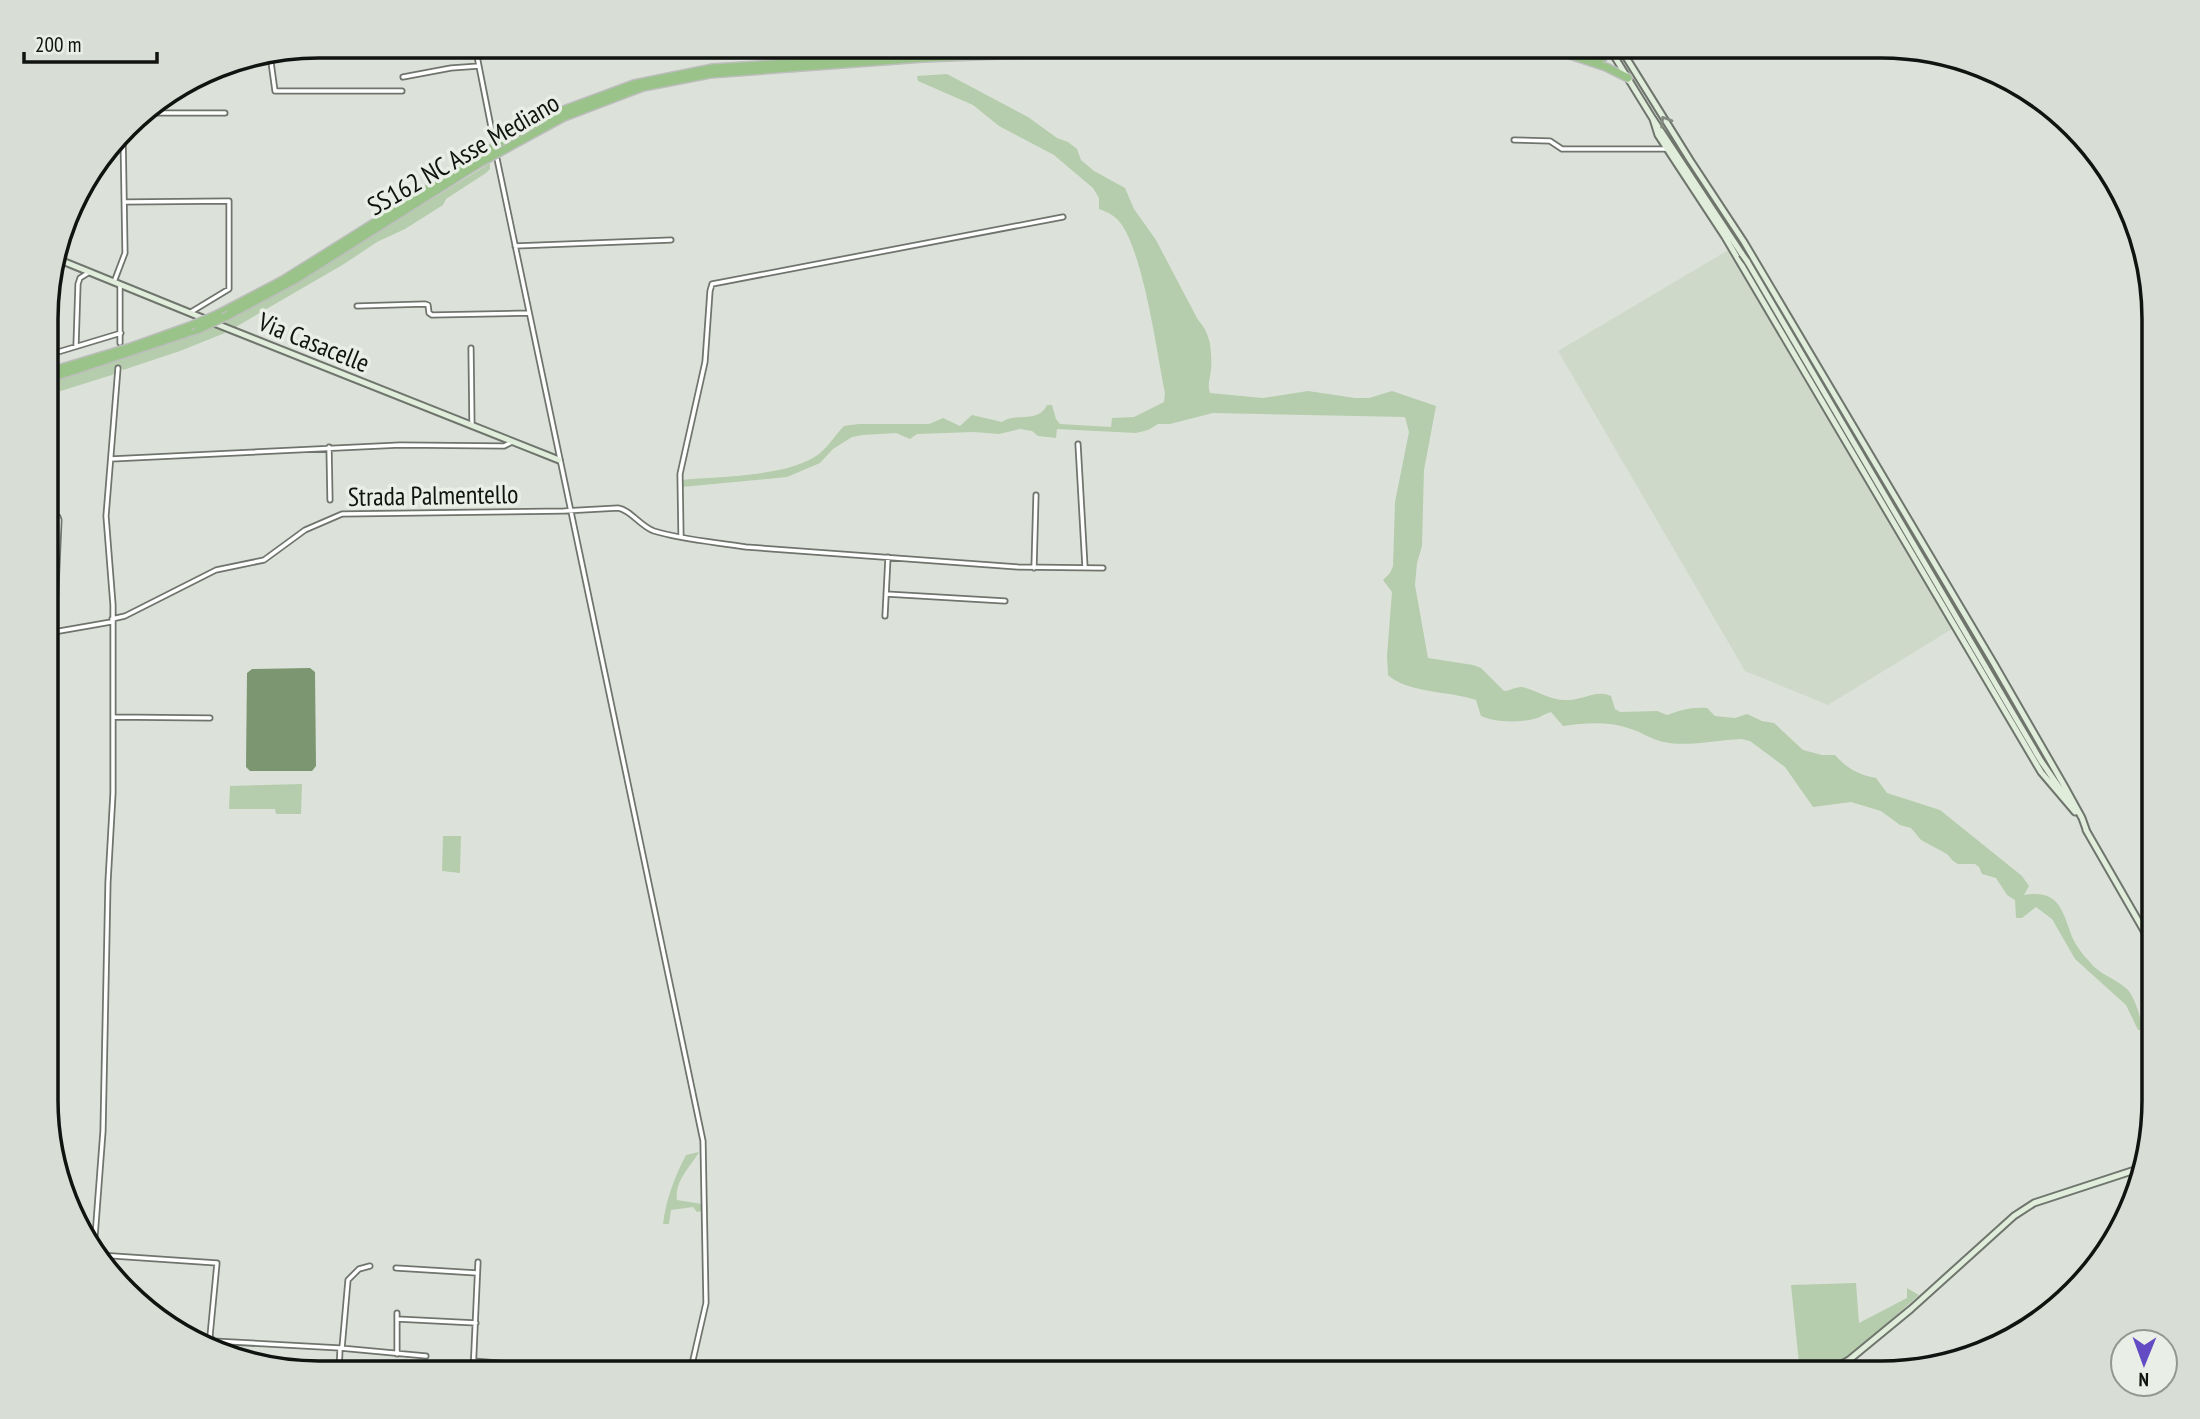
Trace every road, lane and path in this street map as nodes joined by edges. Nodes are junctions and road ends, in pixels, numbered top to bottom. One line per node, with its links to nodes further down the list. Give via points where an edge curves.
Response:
1 (477, 58): 11 (street)
2 (884, 58): 8 (highway, SS162 NC Asse Mediano)
3 (912, 58): 8 (highway, SS162 NC Asse Mediano)
4 (1580, 58): 10 (highway)
5 (1603, 58): 10 (highway)
6 (1615, 58): 13 (main road)
7 (1627, 58): 26 (main road, one-way to 7)
8 (856, 60): 21 (highway, SS162 NC Asse Mediano, bridge, via 787,64 639,86 563,114)
9 (271, 62): 14 (street, via 275,91)
10 (1592, 62): 13 (highway)
11 (479, 66): 12 (street); 25 (street)
12 (403, 78)
13 (1628, 78): 17 (main road)
14 (402, 91)
15 (159, 113): 16 (street)
16 (225, 113)
17 (1653, 119): 20 (main road); 27 (main road)
18 (1514, 140): 20 (street, via 1550,141 1562,149)
19 (123, 146): 22 (street)
20 (1667, 149): 27 (main road)
21 (477, 161): 40 (highway, SS162 NC Asse Mediano, bridge, via 283,280 218,314); 41 (highway, SS162 NC Asse Mediano, bridge, via 296,279 229,316)
22 (125, 202): 30 (street, via 125,253); 32 (street, via 229,201 229,289)
23 (1063, 217): 52 (street, via 712,284 705,362 680,474)
24 (671, 240): 25 (street)
25 (515, 246): 33 (street)
26 (1747, 248): 27 (main road, via 1746,257); 66 (main road, via 2050,761)
27 (1740, 257): 65 (main road, via 2041,772); 65 (main road, bridge)
28 (64, 262): 29 (main road, Via Casacelle)
29 (90, 272): 30 (main road, Via Casacelle); 36 (street, via 78,284)
30 (117, 284): 32 (main road, Via Casacelle); 34 (street)
31 (357, 306): 33 (street, via 428,304 432,315)
32 (189, 313): 42 (main road, Via Casacelle)
33 (529, 313): 47 (street)
34 (121, 333): 35 (street); 36 (street)
35 (120, 343)
36 (76, 346): 38 (street)
37 (471, 348): 42 (street)
38 (58, 352)
39 (118, 368): 46 (street)
40 (58, 369)
41 (58, 376)
42 (471, 426): 43 (main road, Via Casacelle)
43 (512, 442): 45 (street, via 503,446); 47 (main road, Via Casacelle)
44 (1078, 444): 56 (street)
45 (329, 447): 46 (street); 49 (street)
46 (111, 459): 61 (street, via 106,516)
47 (559, 460): 50 (street)
48 (1036, 495): 55 (street)
49 (330, 500)
50 (570, 511): 52 (street, Strada Palmentello, via 623,509 654,531); 61 (street, Strada Palmentello, via 342,514 305,530 264,560 216,570); 85 (street, via 703,1141 706,1303)
51 (58, 519): 53 (street)
52 (681, 536): 54 (street, Strada Palmentello, via 746,547)
53 (58, 542)
54 (888, 557): 55 (street, Strada Palmentello); 58 (street)
55 (1034, 568): 56 (street, Strada Palmentello)
56 (1084, 568): 57 (street, Strada Palmentello)
57 (1104, 568)
58 (886, 594): 59 (street); 60 (street)
59 (1005, 601)
60 (885, 616)
61 (112, 621): 62 (street, Strada Palmentello); 63 (street)
62 (58, 631)
63 (113, 717): 64 (street); 69 (street, via 103,1131)
64 (210, 718)
65 (2075, 812): 66 (main road)
66 (2087, 832): 67 (main road)
67 (2142, 927)
68 (2132, 1171): 86 (main road, via 2034,1203 2014,1216)
69 (95, 1234)
70 (110, 1256): 78 (street, via 217,1263)
71 (478, 1262): 73 (street)
72 (370, 1266): 80 (street, via 348,1280)
73 (477, 1273): 74 (street, via 397,1268); 77 (street)
74 (398, 1275)
75 (397, 1313): 76 (street)
76 (397, 1320): 77 (street); 81 (street)
77 (476, 1323): 84 (street)
78 (211, 1337)
79 (220, 1341): 80 (street)
80 (341, 1348): 81 (street); 83 (street)
81 (397, 1354): 82 (street)
82 (426, 1356)
83 (340, 1361)
84 (474, 1361)
85 (693, 1361)
86 (1847, 1361)

